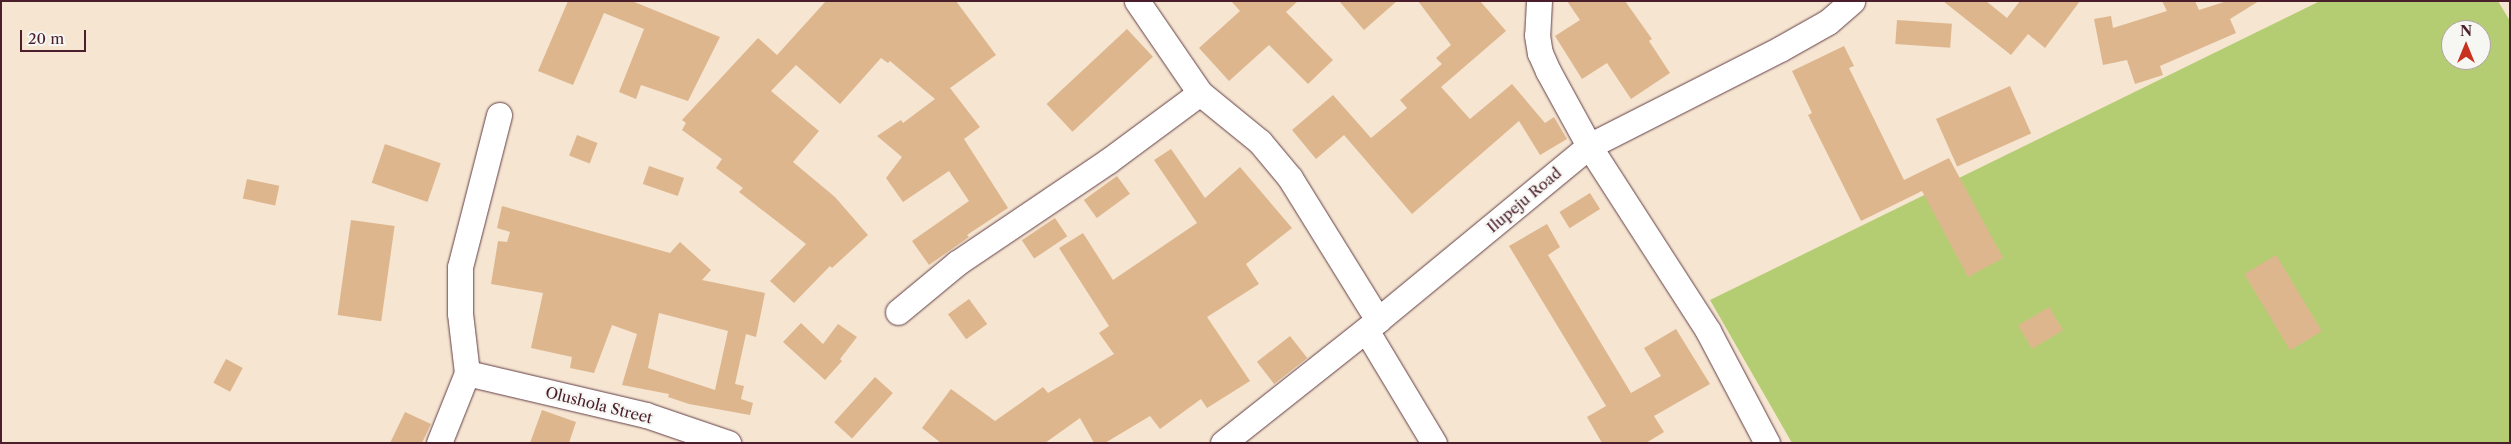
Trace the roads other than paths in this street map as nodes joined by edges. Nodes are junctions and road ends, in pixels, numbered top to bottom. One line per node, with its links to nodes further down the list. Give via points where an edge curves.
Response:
1 (1137, 1): 4 (street)
2 (1539, 1): 6 (street, via 1537,35 1540,53)
3 (1852, 1): 6 (street, Ilupeju Road, via 1828,22 1780,49)
4 (1200, 93): 7 (street, via 1108,161 956,263); 8 (street, via 1260,142 1290,178)
5 (499, 115): 9 (street, via 460,267 460,313)
6 (1589, 146): 8 (street, Ilupeju Road); 14 (street, via 1708,331)
7 (898, 312)
8 (1372, 325): 12 (street, Ilupeju Road); 13 (street)
9 (467, 373): 10 (street); 11 (street, Olushola Street, via 646,415)
10 (440, 443)
11 (728, 443)
12 (1223, 443)
13 (1434, 443)
14 (1767, 443)

